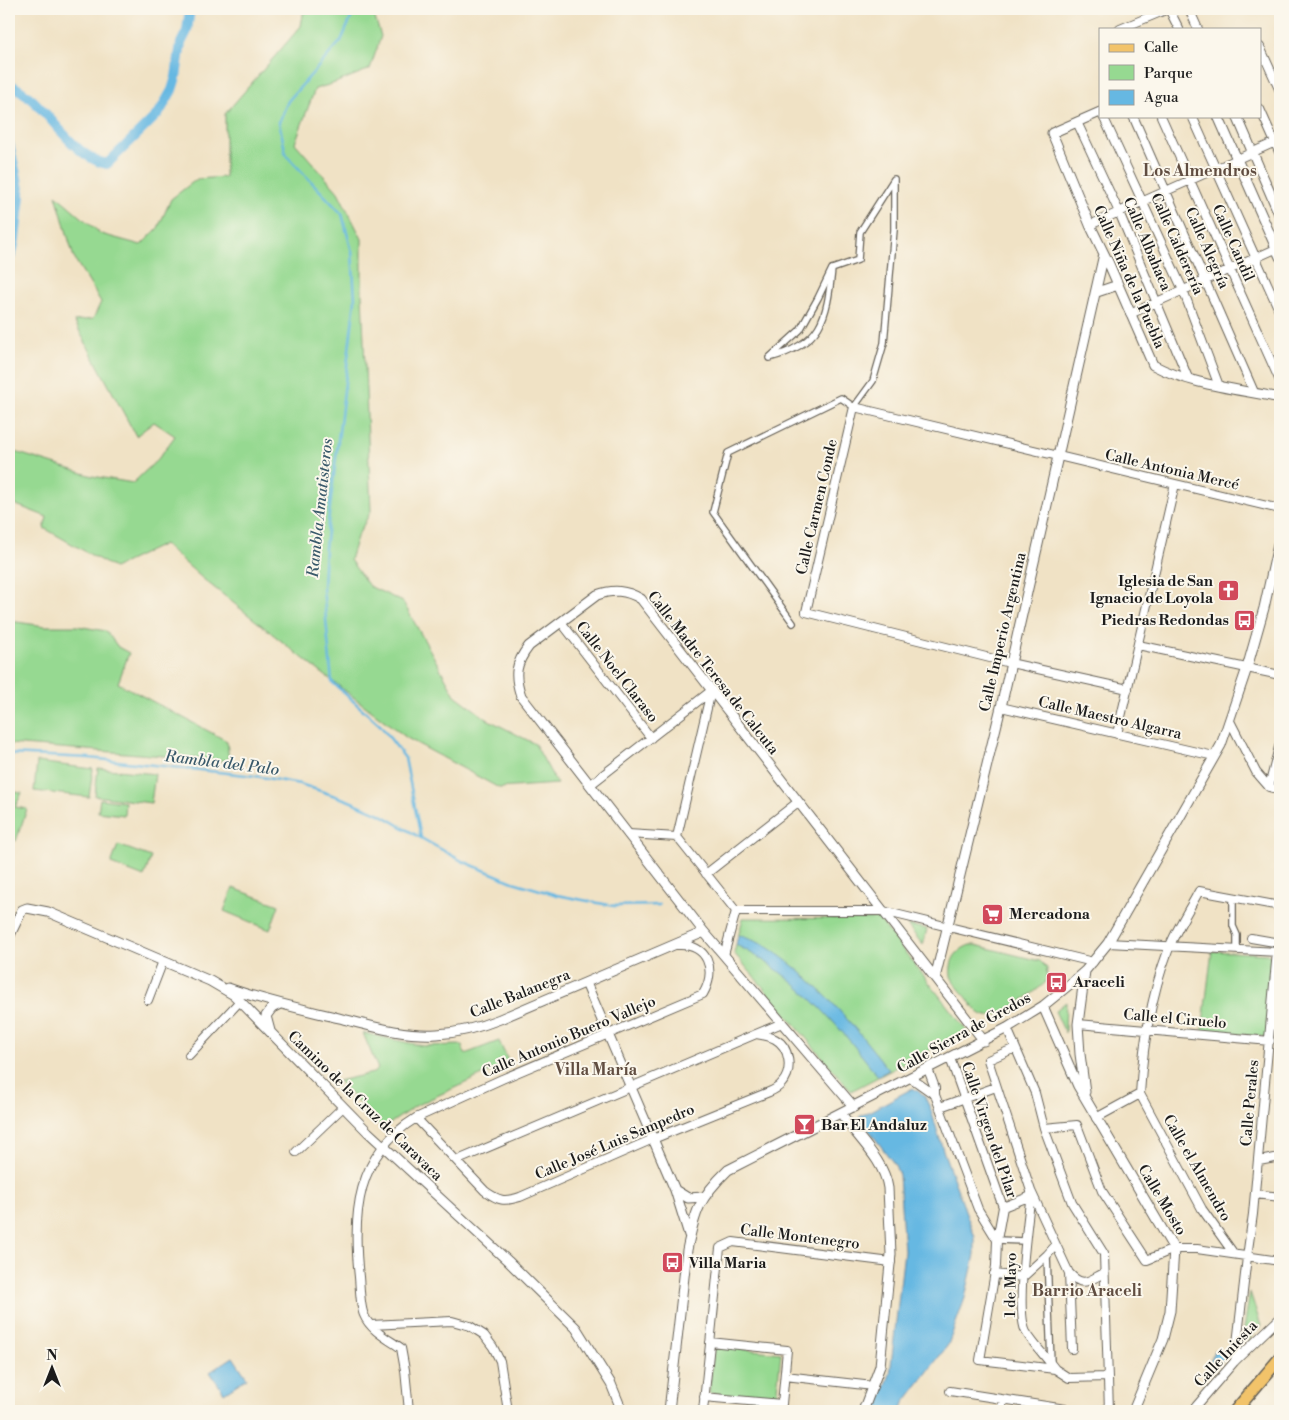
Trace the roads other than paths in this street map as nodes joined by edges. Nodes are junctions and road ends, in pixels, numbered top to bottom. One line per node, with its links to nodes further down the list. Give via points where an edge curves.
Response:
1 (1168, 9): 3 (street); 4 (street)
2 (1189, 9): 5 (street)
3 (1122, 28)
4 (1178, 28)
5 (1198, 28)
6 (1262, 52): 7 (street)
7 (1280, 91)
8 (1099, 112): 16 (street)
9 (1262, 113): 17 (street)
10 (1104, 118): 24 (street, Calle Calderería)
11 (1134, 118): 23 (street, Calle Alegría)
12 (1162, 118): 22 (street, Calle Candil)
13 (1193, 118): 21 (street)
14 (1219, 118): 20 (street)
15 (1238, 118): 18 (street)
16 (1077, 122): 25 (street, Calle Albahaca); 27 (street, Calle Niña de la Puebla, via 1052,133)
17 (1278, 141): 18 (street); 19 (street)
18 (1253, 152): 20 (street); 26 (street)
19 (1280, 154)
20 (1236, 160): 21 (street); 28 (street)
21 (1215, 169): 22 (street); 30 (street)
22 (1190, 180): 23 (street); 32 (street, Calle Candil)
23 (1166, 191): 24 (street); 33 (street, Calle Alegría)
24 (1143, 201): 25 (street); 35 (street, Calle Calderería)
25 (1119, 212): 27 (street); 37 (street, Calle Albahaca)
26 (1280, 216)
27 (1090, 225): 29 (street, Calle Niña de la Puebla)
28 (1279, 251): 30 (street)
29 (1104, 254): 34 (street, Calle Niña de la Puebla); 36 (street, Calle Imperio Argentina)
30 (1255, 258): 32 (street); 38 (street)
31 (832, 269): 31 (street, via 829,300 820,327 789,353 769,358 800,330); 45 (street, via 858,260 860,232 894,179 894,230 884,343 873,381)
32 (1230, 270): 33 (street); 41 (street, Calle Candil)
33 (1206, 280): 35 (street); 43 (street, Calle Alegría)
34 (1118, 285): 36 (street); 39 (street, Calle Niña de la Puebla)
35 (1183, 290): 37 (street); 42 (street, Calle Calderería)
36 (1097, 292): 46 (street, Calle Imperio Argentina)
37 (1156, 302): 39 (street); 40 (street, Calle Albahaca)
38 (1280, 312)
39 (1130, 314): 40 (street, Calle Niña de la Puebla, via 1153,365)
40 (1188, 378): 42 (street, Calle Niña de la Puebla)
41 (1280, 381)
42 (1219, 386): 43 (street, Calle Niña de la Puebla)
43 (1254, 392): 44 (street, Calle Niña de la Puebla)
44 (1280, 398)
45 (854, 407): 46 (street); 51 (street, via 841,398 728,453 713,512); 53 (street, Calle Carmen Conde, via 806,612)
46 (1057, 457): 47 (street, Calle Antonia Mercé); 53 (street, Calle Imperio Argentina)
47 (1174, 484): 48 (street, Calle Antonia Mercé); 52 (street)
48 (1280, 509)
49 (1280, 536): 54 (street, Calle Sierra de Gredos)
50 (561, 622): 57 (street, Calle Madre Teresa de Calcuta, via 597,595 608,591 631,593 641,599); 61 (street, Calle Noel Claraso); 64 (street, Calle Madre Teresa de Calcuta, via 522,654 516,681 521,696)
51 (794, 623)
52 (1138, 645): 54 (street); 56 (street)
53 (1010, 662): 56 (street); 58 (street, Calle Imperio Argentina)
54 (1248, 668): 55 (street); 59 (street, Calle Sierra de Gredos)
55 (1280, 675)
56 (1128, 688): 60 (street)
57 (711, 691): 61 (street); 67 (street, Calle Madre Teresa de Calcuta); 69 (street)
58 (1000, 707): 60 (street, Calle Maestro Algarra); 75 (street, Calle Imperio Argentina)
59 (1230, 721): 63 (street, Calle Sierra de Gredos); 65 (street, via 1256,772)
60 (1116, 734): 63 (street, Calle Maestro Algarra)
61 (651, 738): 64 (street)
62 (1280, 744): 65 (street)
63 (1214, 756): 79 (street, Calle Sierra de Gredos)
64 (590, 785): 68 (street, Calle Madre Teresa de Calcuta)
65 (1269, 786): 66 (street)
66 (1280, 790)
67 (798, 802): 70 (street); 73 (street, Calle Madre Teresa de Calcuta)
68 (628, 834): 69 (street); 76 (street, Calle Madre Teresa de Calcuta)
69 (677, 837): 70 (street)
70 (706, 874): 74 (street)
71 (1233, 898): 72 (street); 82 (street, via 1199,891); 83 (street)
72 (1280, 906)
73 (883, 911): 74 (street); 75 (street); 89 (street, Calle Madre Teresa de Calcuta)
74 (736, 912): 85 (street)
75 (947, 926): 87 (street); 89 (street, Calle Imperio Argentina)
76 (704, 932): 81 (street, Calle Balanegra); 85 (street, Calle Madre Teresa de Calcuta)
77 (9, 936): 86 (street, Camino de la Cruz de Caravaca, via 22,910 27,908 48,912)
78 (1252, 938): 80 (street)
79 (1108, 942): 82 (street); 87 (street, Calle Sierra de Gredos)
80 (1280, 943)
81 (673, 945): 91 (street, Calle Balanegra); 100 (street, Calle Antonio Buero Vallejo, via 686,944 695,948 708,961 710,978 703,994)
82 (1170, 947): 83 (street); 99 (street, via 1159,976)
83 (1237, 948): 84 (street)
84 (1279, 952): 104 (street, Calle Perales)
85 (724, 955): 96 (street, Calle Madre Teresa de Calcuta)
86 (163, 961): 90 (street, Camino de la Cruz de Caravaca); 92 (street)
87 (1093, 962): 88 (street, Calle Sierra de Gredos)
88 (1085, 971): 95 (street, Calle Sierra de Gredos); 97 (street, Calle Mosto)
89 (935, 978): 103 (street, Calle Madre Teresa de Calcuta)
90 (210, 981): 93 (street, Camino de la Cruz de Caravaca); 94 (street, Calle Balanegra)
91 (586, 982): 94 (street, Calle Balanegra, via 482,1026 437,1034 396,1032); 100 (street)
92 (148, 1000)
93 (240, 1001): 102 (street, Camino de la Cruz de Caravaca); 106 (street)
94 (280, 1004): 102 (street, via 266,1016)
95 (1043, 1006): 98 (street, Calle Sierra de Gredos); 114 (street, Calle Mosto)
96 (782, 1023): 101 (street); 117 (street, Calle Madre Teresa de Calcuta)
97 (1078, 1024): 99 (street, Calle el Ciruelo); 114 (street, Calle Mosto)
98 (1008, 1028): 103 (street, Calle Sierra de Gredos); 105 (street)
99 (1146, 1031): 104 (street, Calle el Ciruelo); 112 (street)
100 (608, 1034): 111 (street); 120 (street, Calle Antonio Buero Vallejo)
101 (756, 1034): 111 (street); 123 (street, Calle José Luis Sampedro, via 776,1040 786,1051 788,1075 781,1084 770,1092)
102 (277, 1041): 116 (street, Camino de la Cruz de Caravaca)
103 (984, 1041): 107 (street, Calle Sierra de Gredos)
104 (1270, 1041): 128 (street, Calle Perales)
105 (1015, 1048): 110 (street, via 988,1060); 122 (street, via 1035,1093)
106 (190, 1055)
107 (950, 1058): 108 (street, Calle Sierra de Gredos); 115 (street, Calle Virgen del Pilar)
108 (928, 1069): 109 (street, Calle Sierra de Gredos); 113 (street)
109 (911, 1078): 113 (street); 117 (street, Calle Sierra de Gredos)
110 (996, 1087): 115 (street); 130 (street)
111 (631, 1088): 123 (street); 127 (street)
112 (1140, 1094): 121 (street); 142 (street, Calle el Almendro, via 1202,1209)
113 (935, 1095): 118 (street)
114 (1086, 1098): 121 (street, Calle Mosto)
115 (964, 1099): 118 (street); 135 (street, Calle Virgen del Pilar)
116 (343, 1107): 124 (street, Camino de la Cruz de Caravaca); 125 (street)
117 (854, 1107): 119 (street, Calle Sierra de Gredos)
118 (940, 1107): 138 (street, via 978,1209)
119 (841, 1113): 132 (street, Calle Sierra de Gredos, via 728,1170); 146 (street, via 886,1178)
120 (416, 1118): 124 (street, Calle Antonio Buero Vallejo); 127 (street, Calle José Luis Sampedro)
121 (1096, 1118): 141 (street, Calle Mosto)
122 (1044, 1128): 141 (street, via 1077,1125 1102,1191 1147,1260); 149 (street, via 1072,1203 1104,1254)
123 (653, 1139): 127 (street, Calle José Luis Sampedro, via 507,1201 485,1191); 129 (street)
124 (382, 1146): 152 (street, Calle Antonio Buero Vallejo, via 363,1186 356,1222 363,1314); 166 (street, Camino de la Cruz de Caravaca, via 576,1328 611,1384)
125 (296, 1152)
126 (1280, 1157): 128 (street)
127 (458, 1160)
128 (1259, 1161): 131 (street, Calle Perales)
129 (675, 1190): 134 (street); 137 (street)
130 (1031, 1194): 135 (street); 139 (street, 1 de Mayo); 140 (street)
131 (1255, 1194): 133 (street); 144 (street, Calle Perales)
132 (704, 1197): 134 (street); 136 (street, Calle Sierra de Gredos)
133 (1280, 1197)
134 (688, 1198): 136 (street)
135 (1003, 1207): 138 (street, Calle Virgen del Pilar)
136 (696, 1214): 137 (street, Calle Sierra de Gredos)
137 (689, 1237): 167 (street, Calle Sierra de Gredos)
138 (997, 1240): 139 (street); 148 (street, Calle Virgen del Pilar)
139 (1026, 1242): 150 (street, 1 de Mayo)
140 (1055, 1246): 143 (street); 147 (street)
141 (1174, 1249): 142 (street); 173 (street, Calle Mosto, via 1170,1311 1163,1339)
142 (1234, 1254): 144 (street)
143 (1047, 1255): 150 (street); 157 (street)
144 (1247, 1257): 145 (street); 156 (street, Calle Perales)
145 (1280, 1261)
146 (891, 1262): 153 (street, Calle Montenegro, via 733,1242 720,1248); 160 (street, via 880,1366)
147 (1069, 1273): 149 (street, via 1076,1281 1084,1283); 154 (street)
148 (994, 1274): 150 (street); 157 (street, Calle Virgen del Pilar, via 980,1360)
149 (1104, 1274): 159 (street)
150 (1022, 1277): 157 (street, 1 de Mayo, via 1026,1331)
151 (1280, 1318): 156 (street, Calle Iniesta)
152 (371, 1325): 164 (street, via 400,1348); 165 (street, via 452,1321 470,1326 484,1335 500,1361)
153 (710, 1342): 158 (street, via 787,1350); 162 (street, Calle Montenegro)
154 (1072, 1349)
155 (1280, 1358): 175 (main road)
156 (1234, 1361): 174 (street, Calle Iniesta)
157 (1053, 1366): 159 (street, via 1069,1378)
158 (785, 1376): 160 (street); 162 (street, via 782,1404)
159 (1108, 1377): 172 (street)
160 (873, 1386): 169 (street)
161 (950, 1391): 163 (street)
162 (704, 1397): 168 (street, Calle Montenegro)
163 (1003, 1400): 170 (street); 171 (street)
164 (409, 1411)
165 (508, 1411)
166 (622, 1411)
167 (669, 1411)
168 (703, 1411)
169 (863, 1411)
170 (1001, 1411)
171 (1078, 1411)
172 (1109, 1411)
173 (1133, 1411)
174 (1192, 1411)
175 (1235, 1411)

